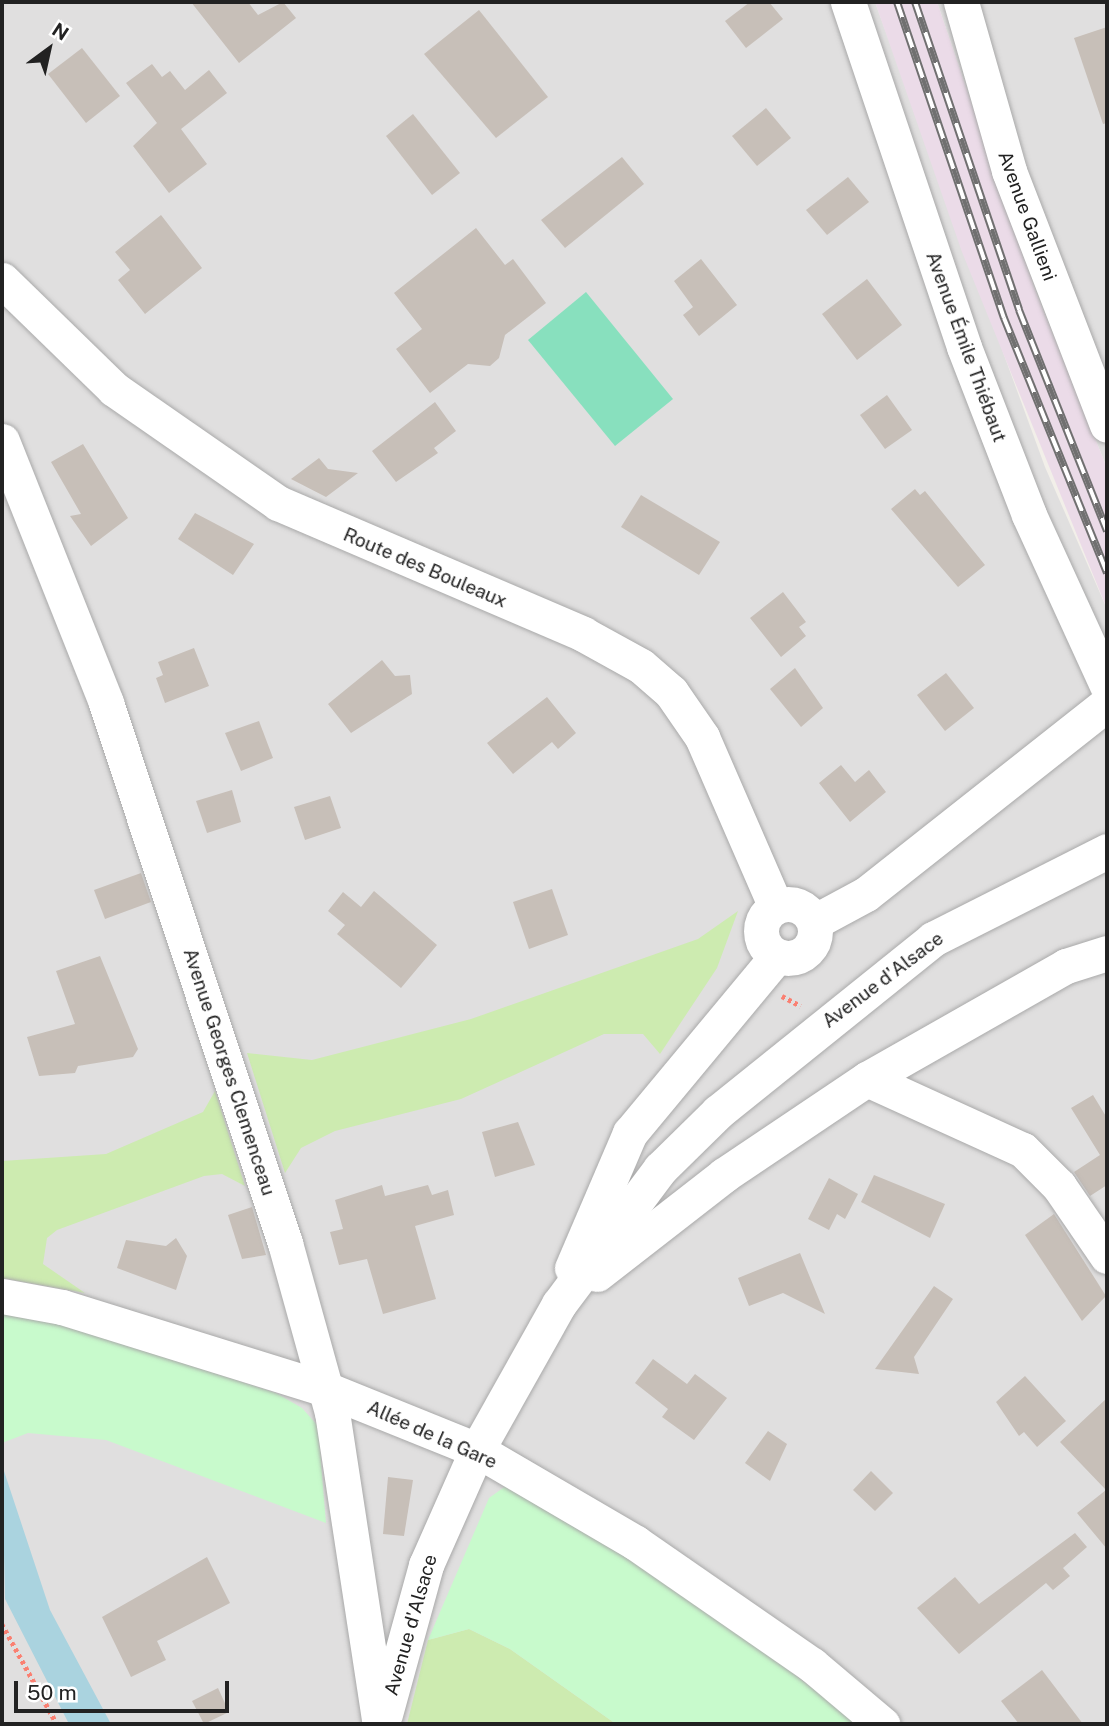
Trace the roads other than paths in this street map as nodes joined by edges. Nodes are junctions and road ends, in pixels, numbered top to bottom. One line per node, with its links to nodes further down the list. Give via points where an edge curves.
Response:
1 (848, 2): 6 (street, Avenue Émile Thiébaut, via 969,360 1029,514)
2 (961, 2): 4 (street, Avenue Gallieni, via 1009,171)
3 (2, 280): 9 (street, Route des Bouleaux, via 114,389 257,491 324,526 583,634 641,666 671,692 702,737)
4 (1107, 425)
5 (2, 441): 22 (street, Avenue Georges Clemenceau, via 106,703 233,1078)
6 (1107, 685)
7 (1107, 704): 10 (street, via 866,894)
8 (1107, 850): 16 (street, Avenue d'Alsace, via 933,939)
9 (776, 907): 10 (street, via 803,908); 12 (street, via 761,927 764,944)
10 (814, 922): 12 (street, via 814,940 803,954)
11 (1107, 953): 13 (street, Avenue d'Alsace, via 1066,966)
12 (777, 956): 14 (street, Avenue d'Alsace)
13 (867, 1079): 17 (street, Avenue d'Alsace); 19 (street, via 1023,1150 1059,1186)
14 (654, 1101): 15 (street, Avenue d'Alsace); 16 (street)
15 (629, 1133): 16 (street); 21 (street, Avenue d'Alsace)
16 (672, 1158): 17 (street); 18 (street); 21 (street, Avenue d'Alsace)
17 (724, 1174): 18 (street, Avenue d'Alsace)
18 (697, 1196): 21 (street, Avenue d'Alsace)
19 (1107, 1256)
20 (2, 1296): 22 (street, Allée de la Gare, via 62,1307)
21 (559, 1304): 23 (street, Avenue d'Alsace)
22 (326, 1389): 23 (street, Allée de la Gare); 24 (street, Avenue Georges Clemenceau)
23 (477, 1450): 24 (street, Avenue d'Alsace, via 426,1565); 25 (street, Allée de la Gare, via 636,1543 812,1665)
24 (382, 1724)
25 (882, 1724)

